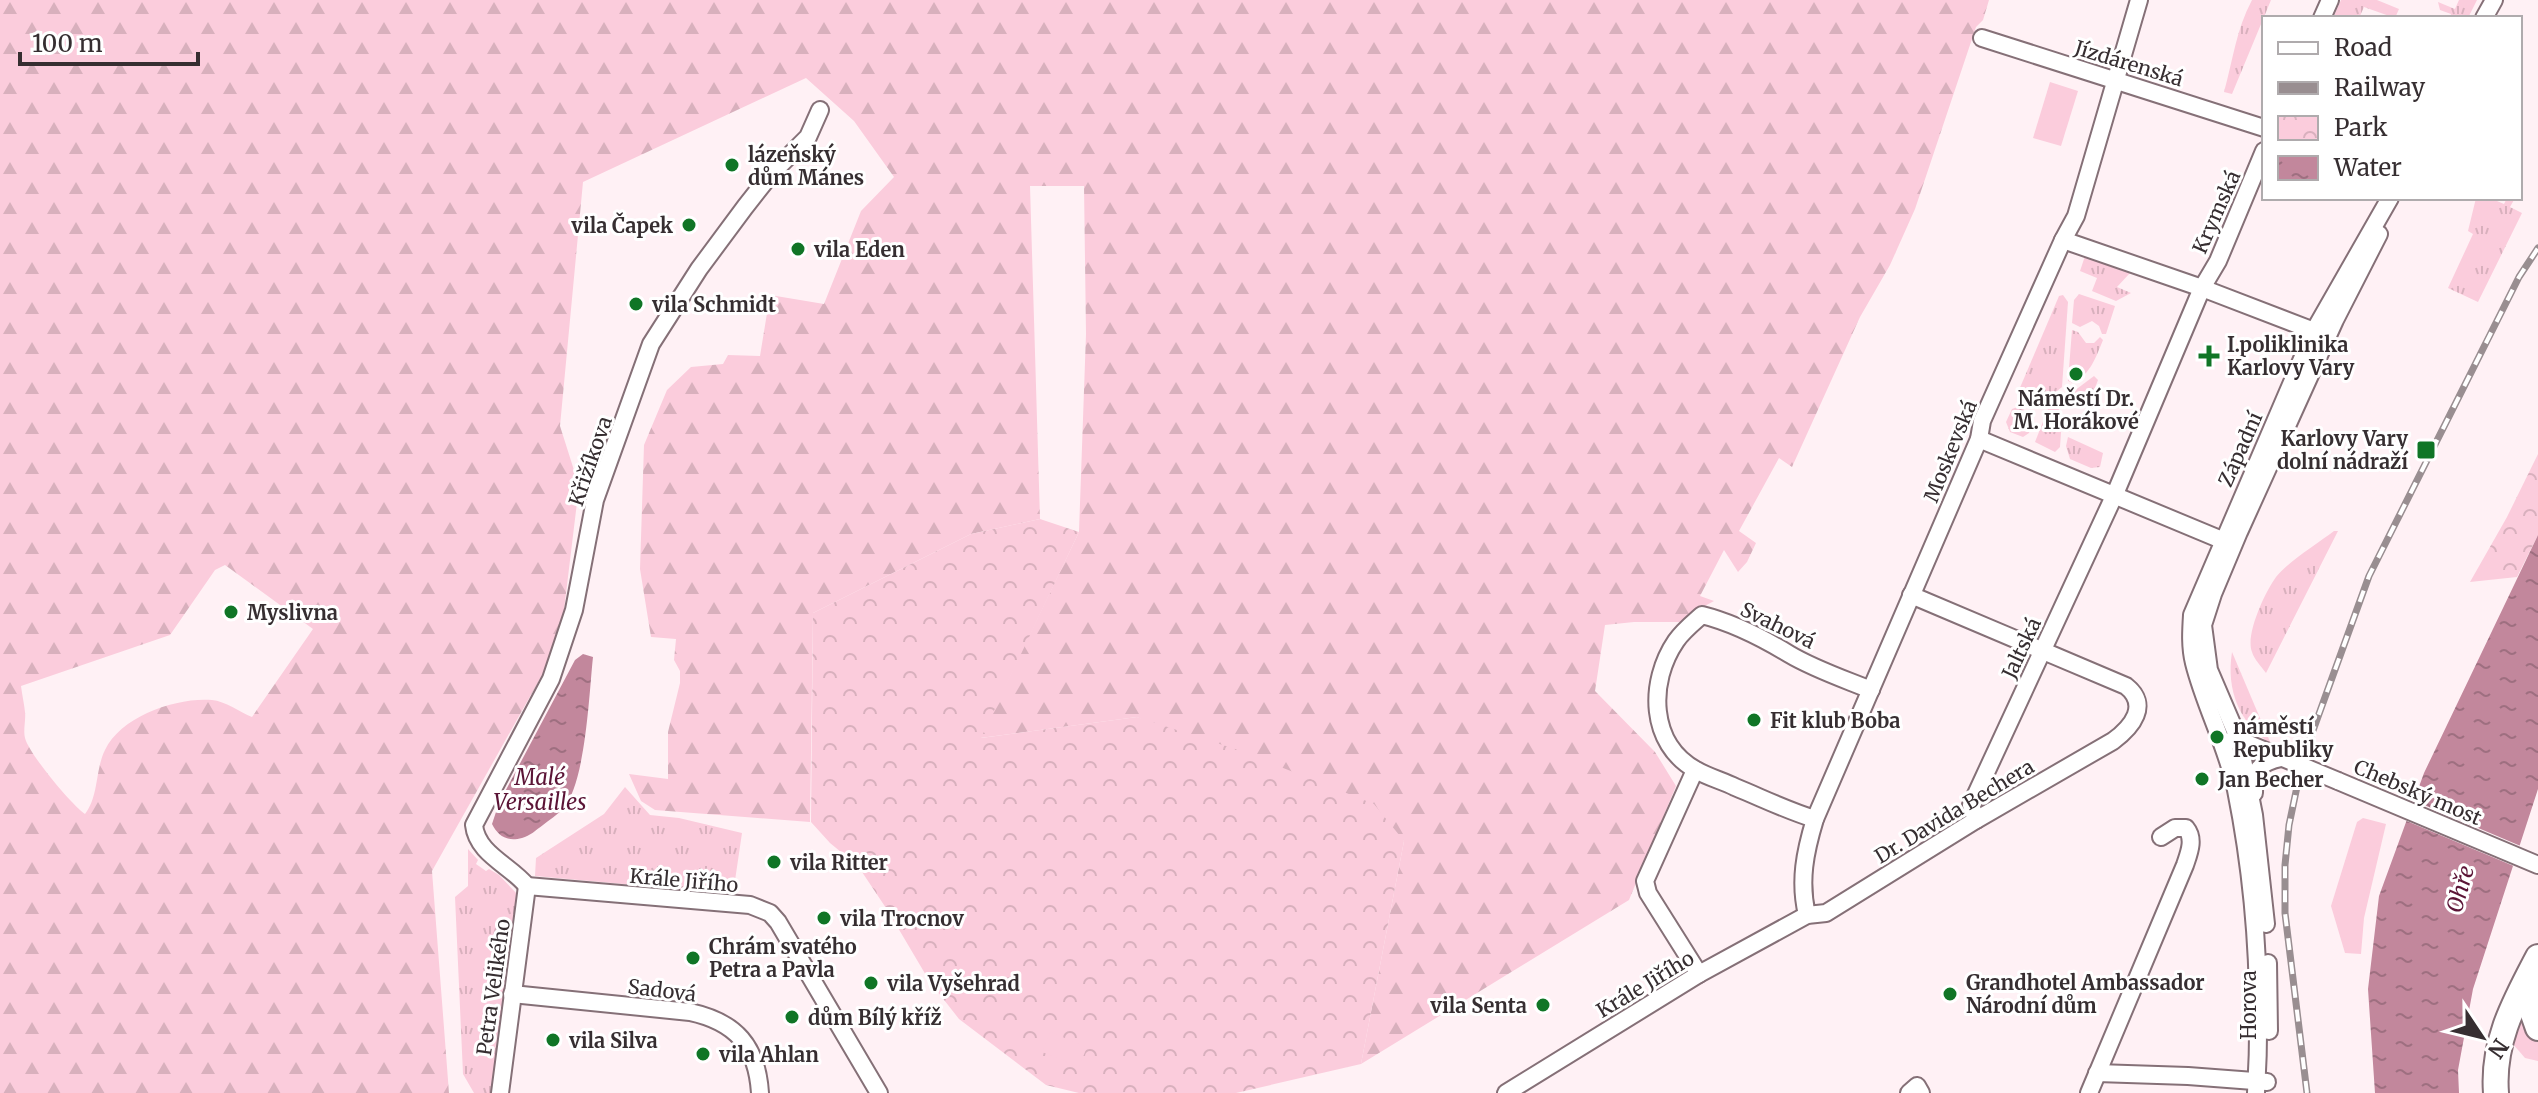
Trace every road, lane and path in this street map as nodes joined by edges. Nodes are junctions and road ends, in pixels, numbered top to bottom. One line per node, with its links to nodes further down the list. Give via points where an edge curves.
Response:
1 (2139, 0): 3 (street, Moskevská)
2 (1982, 38): 3 (street, Jízdárenská)
3 (2115, 79): 5 (street, Jízdárenská); 9 (street, Moskevská, via 2076,216)
4 (820, 110): 27 (street, Křižíkova, via 808,137 745,207 651,344 595,500 561,656 474,825 482,847)
5 (2257, 125)
6 (2262, 156): 10 (street, Krymská)
7 (2392, 200): 11 (street, Západní)
8 (2392, 200): 12 (street, Západní)
9 (2063, 240): 10 (street); 13 (street, Moskevská, via 1982,421)
10 (2202, 288): 11 (street); 14 (street)
11 (2314, 331): 12 (street, Západní, via 2319,337); 15 (street, Západní)
12 (2313, 369): 15 (street, Západní)
13 (1979, 439): 14 (street); 16 (street, Moskevská)
14 (2115, 494): 15 (street); 17 (street, Jaltská)
15 (2228, 543): 19 (street, via 2192,615 2191,641 2194,664)
16 (1911, 595): 17 (street); 18 (street, Moskevská)
17 (2042, 649): 24 (street, Jaltská, via 1971,805); 24 (street, Dr. Davida Bechera, via 2126,686 2135,694 2132,725)
18 (1871, 690): 21 (street, Svahová, via 1790,655 1771,641 1702,615 1669,652 1656,703 1666,740); 23 (street, Moskevská)
19 (2231, 740): 20 (street, Chebský most); 22 (street); 29 (street)
20 (2288, 760): 22 (street, via 2266,761 2255,774); 26 (street, Chebský most, bridge)
21 (1695, 770): 23 (street, Svahová); 31 (street, via 1645,881)
22 (2254, 815): 29 (street)
23 (1815, 819): 28 (street, Moskevská, via 1805,850 1802,890)
24 (1976, 820): 28 (street, Dr. Davida Bechera, via 1826,913)
25 (2161, 837): 34 (street, via 2186,828 2191,840 2185,865)
26 (2538, 865)
27 (527, 886): 32 (street, Petra Velikého); 38 (street, Krále Jiřího, via 750,905 770,913)
28 (1807, 915): 31 (street, Krále Jiřího)
29 (2260, 918): 35 (street, Horova, via 2270,999)
30 (2534, 964): 33 (highway, via 2528,1000); 41 (highway, via 2499,1043)
31 (1699, 974): 39 (street, Krále Jiřího)
32 (512, 994): 36 (street, Petra Velikého); 37 (street, Sadová, via 690,1012 717,1020 738,1035 753,1056)
33 (2538, 1028)
34 (2097, 1073): 35 (street); 40 (street)
35 (2261, 1087)
36 (500, 1093)
37 (760, 1093)
38 (879, 1093)
39 (1506, 1093)
40 (2089, 1093)
41 (2496, 1093)

